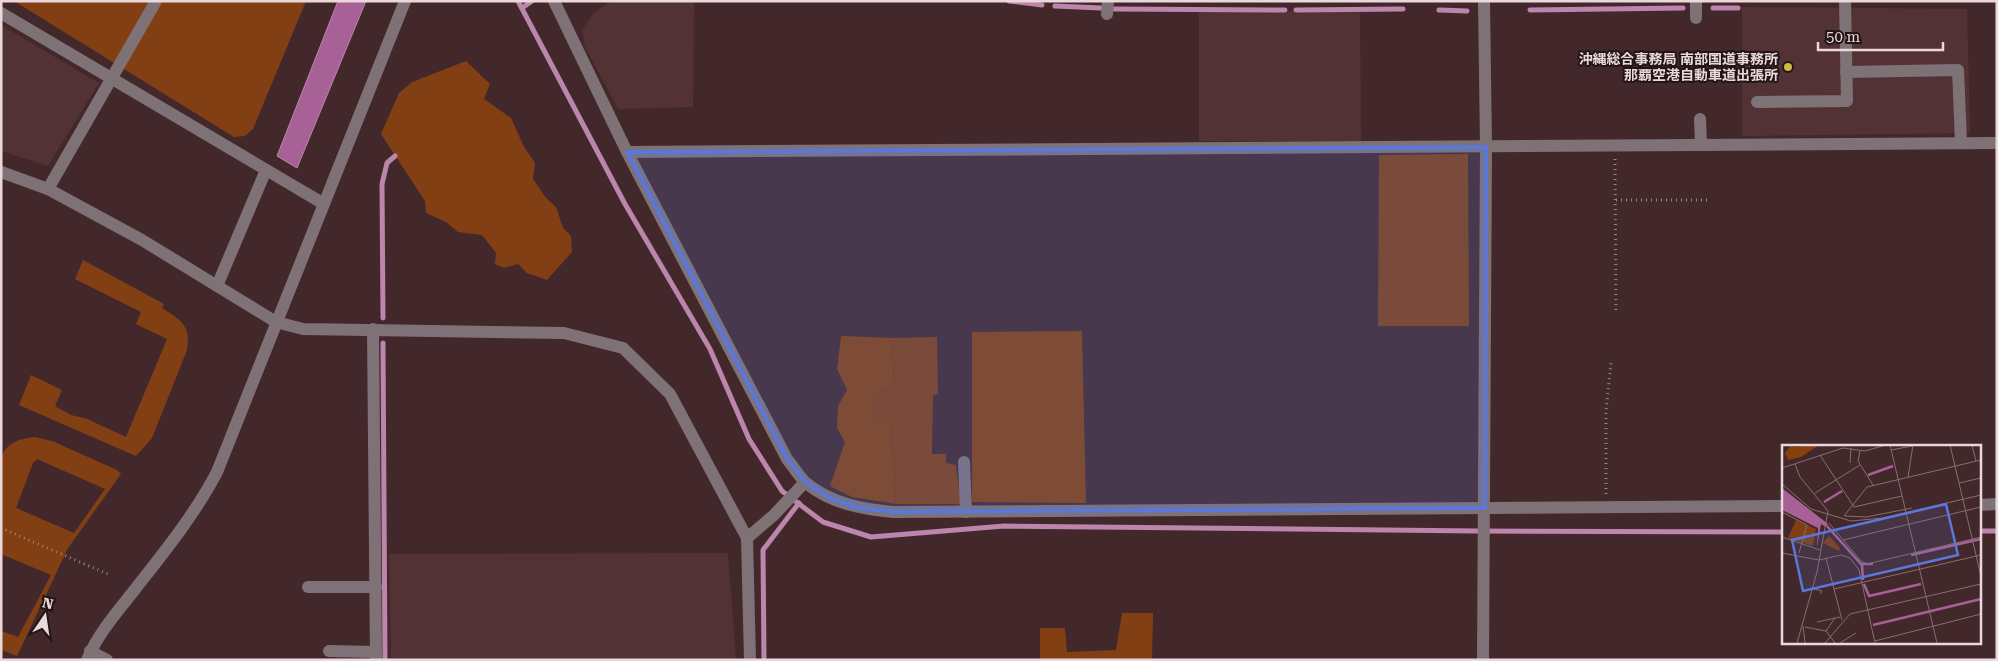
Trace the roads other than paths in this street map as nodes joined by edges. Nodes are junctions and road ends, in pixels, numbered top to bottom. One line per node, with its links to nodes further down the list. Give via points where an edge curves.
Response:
1 (156, 1): 10 (street)
2 (405, 1): 21 (street)
3 (554, 1): 17 (street)
4 (1484, 1): 16 (street)
5 (1696, 1): 8 (street)
6 (1844, 1): 9 (street)
7 (1, 13): 10 (street)
8 (1696, 18)
9 (1846, 72): 11 (street, via 1847,101); 13 (street, via 1958,70)
10 (112, 79): 18 (street); 20 (street)
11 (1757, 102)
12 (1700, 119): 15 (street)
13 (1962, 143): 14 (street); 15 (street)
14 (1997, 143)
15 (1701, 146): 16 (street)
16 (1486, 147): 17 (street); 30 (street)
17 (627, 152): 26 (street, via 787,459)
18 (266, 170): 21 (street); 22 (street)
19 (1, 172): 20 (street)
20 (48, 189): 22 (street, via 142,240)
21 (324, 204): 23 (street)
22 (217, 286): 23 (street)
23 (276, 322): 24 (street, via 302,329); 36 (street, via 217,472 204,496 111,620)
24 (373, 329): 32 (street, via 564,333 623,348 670,394); 33 (street)
25 (964, 462): 31 (street)
26 (805, 482): 31 (street, via 831,499 858,508 893,512); 32 (street)
27 (1997, 504): 28 (street)
28 (1980, 505)
29 (1782, 506): 30 (street)
30 (1485, 508): 31 (street); 40 (street)
31 (966, 512)
32 (747, 538): 39 (street)
33 (376, 587): 34 (street); 37 (street)
34 (308, 588)
35 (329, 651): 37 (street)
36 (89, 655): 38 (street)
37 (376, 656)
38 (107, 660)
39 (750, 660)
40 (1484, 660)

